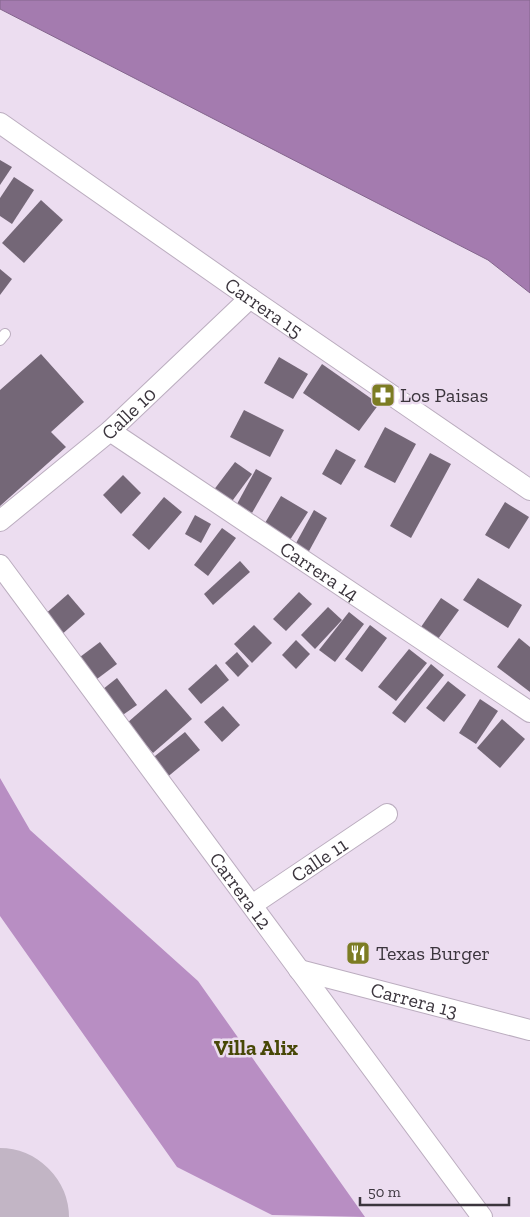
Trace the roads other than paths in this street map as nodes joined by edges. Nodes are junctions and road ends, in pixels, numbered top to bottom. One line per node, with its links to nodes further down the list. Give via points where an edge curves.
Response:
1 (0, 123): 2 (street, Carrera 15)
2 (250, 298): 3 (street, Calle 10); 4 (street, Carrera 15)
3 (110, 431): 5 (street, Calle 10); 7 (street, Carrera 14)
4 (530, 490)
5 (0, 521)
6 (0, 565): 9 (street, Carrera 12)
7 (530, 712)
8 (387, 814): 9 (street, Calle 11)
9 (252, 905): 10 (street, Carrera 12)
10 (299, 970): 11 (street, Carrera 13); 12 (street, Carrera 12)
11 (530, 1030)
12 (482, 1217)

